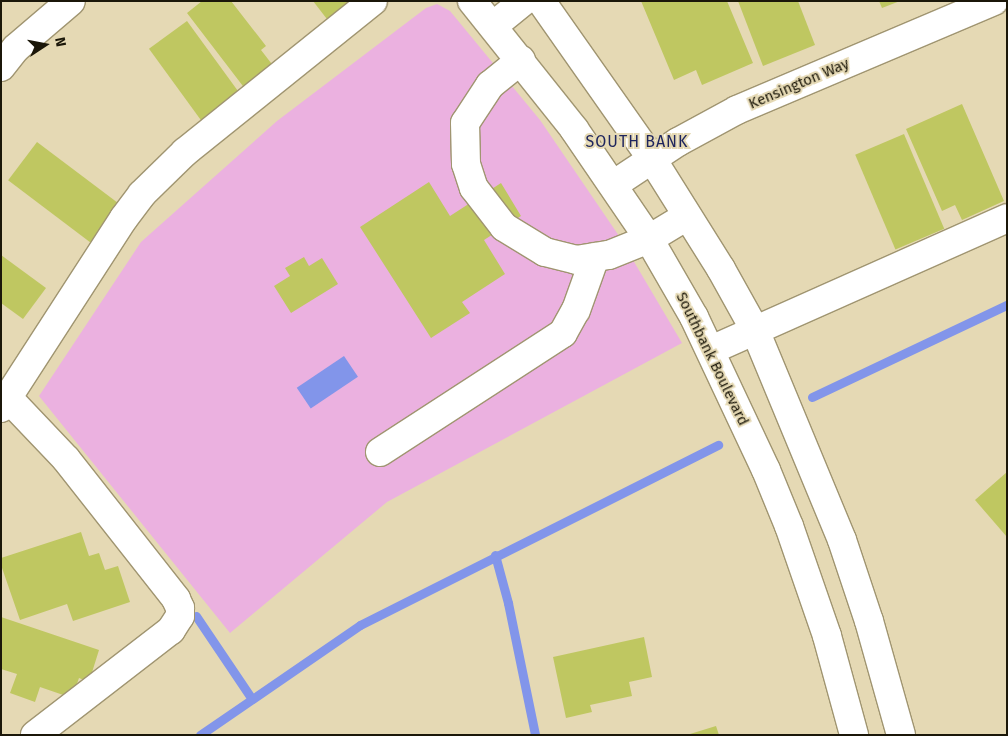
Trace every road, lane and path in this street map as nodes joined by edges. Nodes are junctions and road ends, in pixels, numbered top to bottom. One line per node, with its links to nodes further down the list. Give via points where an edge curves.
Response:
1 (71, 1): 9 (street, via 16,48)
2 (373, 1): 18 (street, via 185,152 149,187 124,218)
3 (472, 1): 7 (street, Southbank Boulevard)
4 (524, 1): 7 (street)
5 (541, 1): 10 (street)
6 (994, 1): 10 (street, Kensington Way, via 737,110)
7 (493, 26): 8 (street, Southbank Boulevard)
8 (521, 60): 11 (street, Southbank Boulevard); 15 (street, via 490,85 465,123 466,164 474,188 513,234 545,252 576,260)
9 (1, 67)
10 (652, 159): 11 (street, Kensington Way); 12 (street)
11 (613, 186): 14 (street, Southbank Boulevard)
12 (687, 216): 14 (street); 16 (street)
13 (1007, 218): 16 (street)
14 (649, 239): 15 (street, via 609,255); 17 (street, Southbank Boulevard)
15 (595, 257): 19 (street, via 576,310 563,333)
16 (755, 330): 17 (street); 22 (street, via 842,540 869,621)
17 (711, 350): 21 (street, Southbank Boulevard, via 766,470 809,580)
18 (5, 403): 20 (street, via 66,460 180,608 180,616 171,630)
19 (380, 452)
20 (35, 735)
21 (854, 735)
22 (900, 735)

